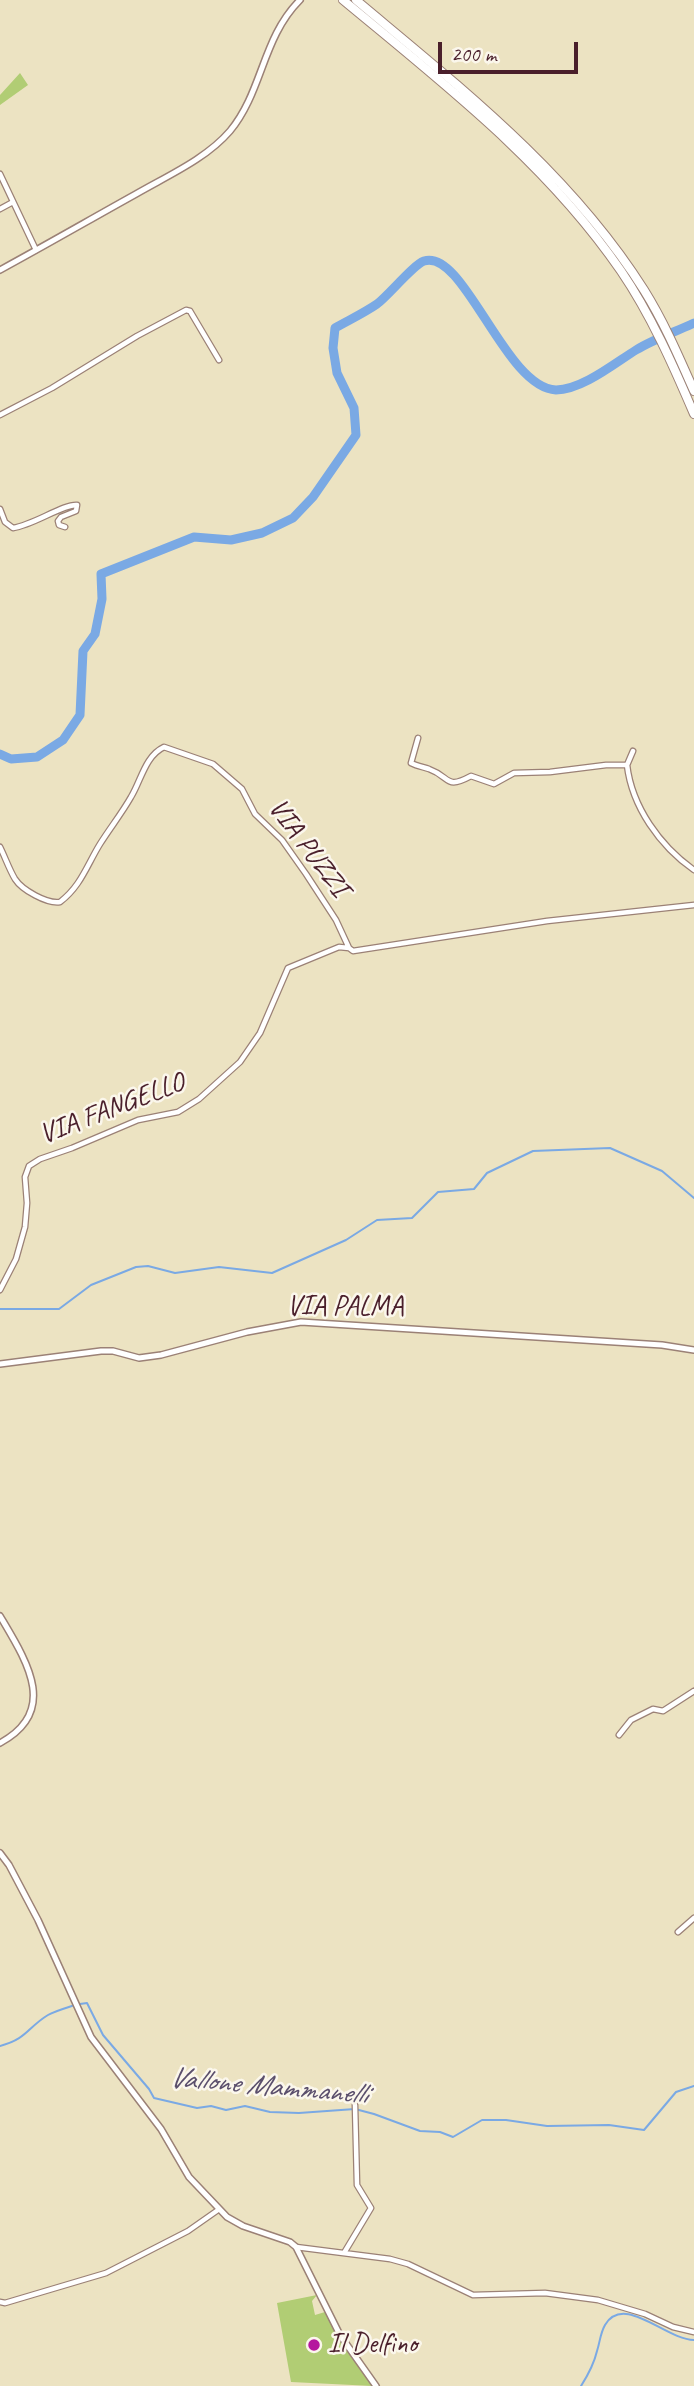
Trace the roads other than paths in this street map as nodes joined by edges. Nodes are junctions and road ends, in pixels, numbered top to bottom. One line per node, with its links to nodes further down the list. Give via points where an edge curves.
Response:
1 (300, 0): 7 (street, via 275,33 249,102 218,144)
2 (343, 0): 9 (highway, via 541,172)
3 (356, 0): 9 (highway, via 495,117 546,167 581,205)
4 (0, 174): 5 (street)
5 (13, 202): 6 (street); 7 (street)
6 (0, 209)
7 (36, 250): 8 (street)
8 (0, 270)
9 (642, 295): 11 (highway); 12 (highway)
10 (219, 360): 13 (street, via 186,310)
11 (694, 391)
12 (694, 414)
13 (0, 415)
14 (0, 509): 15 (street, via 13,528 77,505 76,511 58,521)
15 (65, 527)
16 (418, 738): 18 (street, via 411,763 455,783 471,776 494,784 514,773)
17 (633, 751): 18 (street)
18 (627, 765): 20 (street, via 636,798 656,831)
19 (0, 846): 22 (street, VIA PUZZI, via 19,884 51,902 60,902 82,879 149,760 159,750 171,748 214,764 242,789 255,814 299,864)
20 (694, 870)
21 (694, 905): 22 (street, via 547,921 360,951)
22 (349, 948): 23 (street, VIA FANGELLO, via 339,947 288,968 260,1033 240,1062 199,1100 178,1112 138,1119 29,1166 24,1227 16,1259)
23 (0, 1290)
24 (694, 1350): 25 (street, VIA PALMA, via 301,1322 161,1355 101,1351)
25 (0, 1364)
26 (0, 1616): 29 (street, via 30,1675 35,1702 22,1729)
27 (694, 1691): 28 (street, via 663,1711 653,1709 631,1720)
28 (619, 1735)
29 (0, 1744)
30 (0, 1853): 34 (street, via 38,1920 91,2037)
31 (694, 1918): 32 (street)
32 (678, 1931)
33 (355, 2105): 36 (street, via 357,2185 371,2208)
34 (218, 2210): 35 (street, via 243,2226); 37 (street, via 188,2231 106,2273)
35 (296, 2247): 36 (street); 39 (street, via 340,2335)
36 (344, 2253): 38 (street, via 408,2264 473,2295 545,2293 598,2300)
37 (0, 2302)
38 (694, 2332)
39 (376, 2386)

